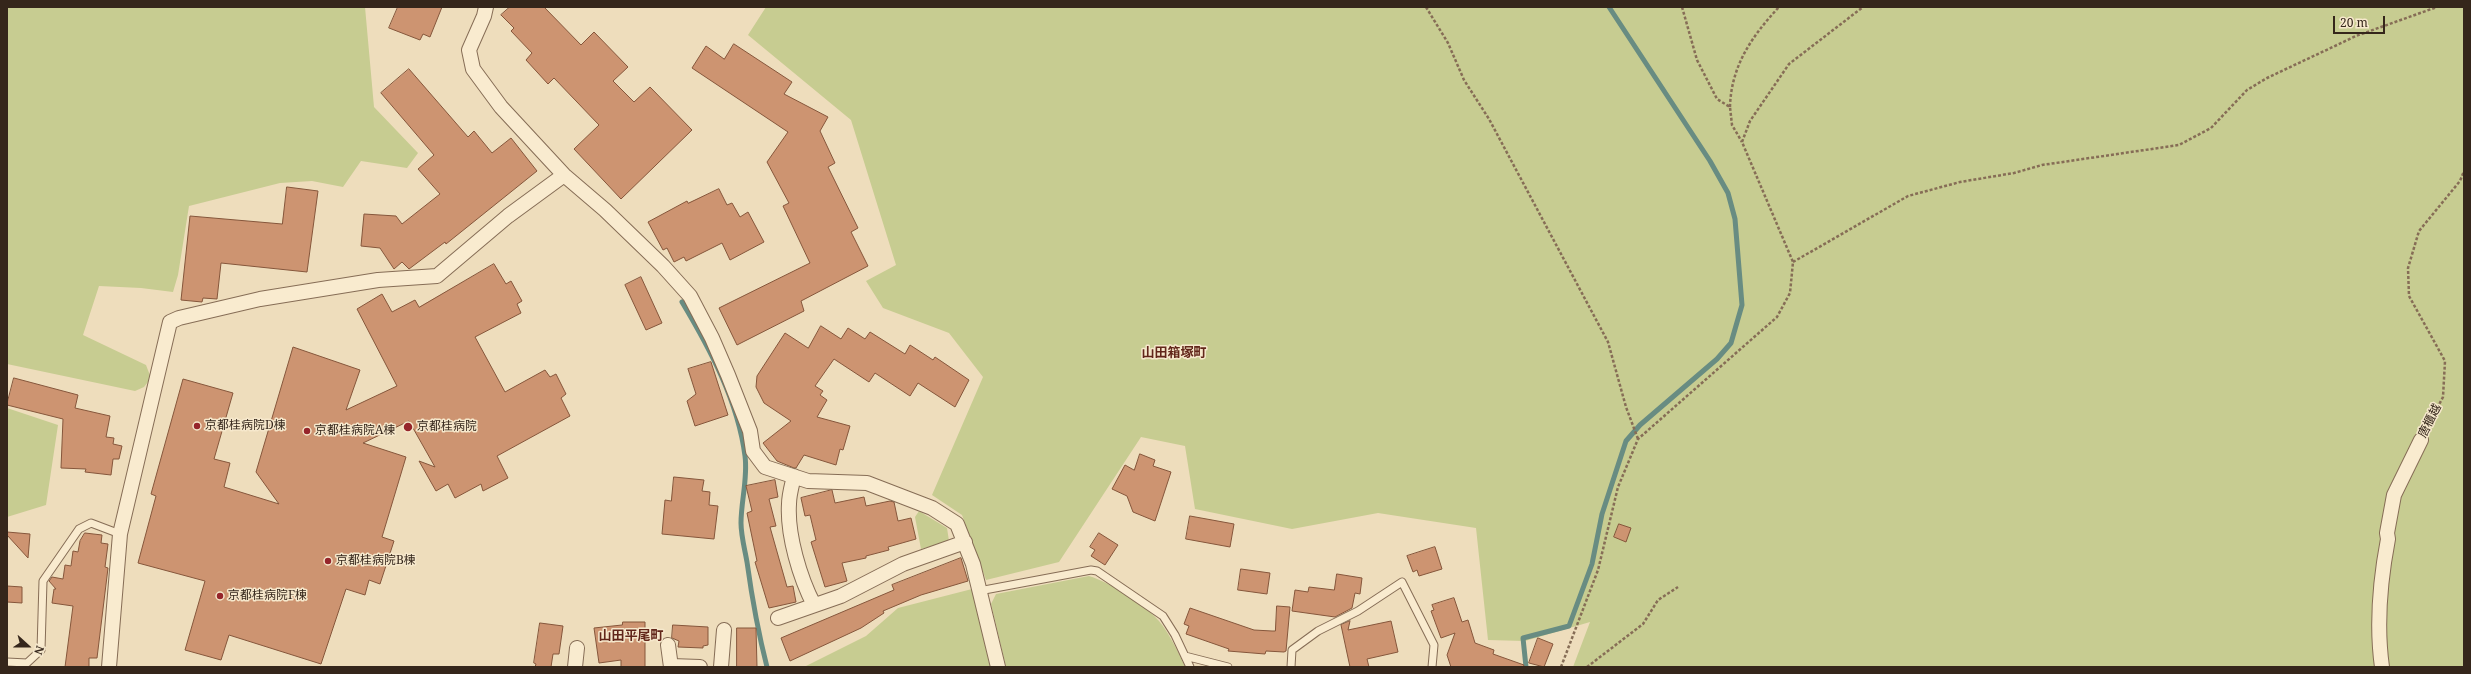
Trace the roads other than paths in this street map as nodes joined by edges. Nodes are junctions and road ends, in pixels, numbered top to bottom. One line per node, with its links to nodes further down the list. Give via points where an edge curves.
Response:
1 (486, 7): 2 (street, via 469,50 473,68 501,107)
2 (564, 175): 4 (street, via 614,218 690,296 728,375 750,431 753,451 765,467); 5 (street, via 508,216 437,276 378,280 260,299 170,322)
3 (2421, 440): 25 (street, 唐櫃越, via 2394,495 2388,525 2380,582 2379,650)
4 (794, 476): 6 (street, via 808,481 867,483 932,508 957,524); 8 (street, via 788,504 793,542 804,585)
5 (120, 534): 14 (lane, via 91,524 79,529 43,581 41,650 27,663); 16 (street)
6 (965, 542): 7 (street); 8 (street, via 903,564 841,596)
7 (979, 591): 13 (lane, via 1091,570 1163,616); 20 (street)
8 (814, 605): 9 (street)
9 (778, 618)
10 (724, 630): 19 (street)
11 (668, 645): 15 (street)
12 (577, 648): 17 (street)
13 (1185, 656): 21 (lane); 22 (lane)
14 (7, 662)
15 (671, 666): 18 (street)
16 (109, 667)
17 (575, 667)
18 (700, 667)
19 (721, 667)
20 (998, 667)
21 (1190, 667)
22 (1228, 667)
23 (1291, 667): 24 (lane, via 1292,650 1318,631 1358,611 1402,582 1434,645)
24 (1432, 667)
25 (2382, 667)

